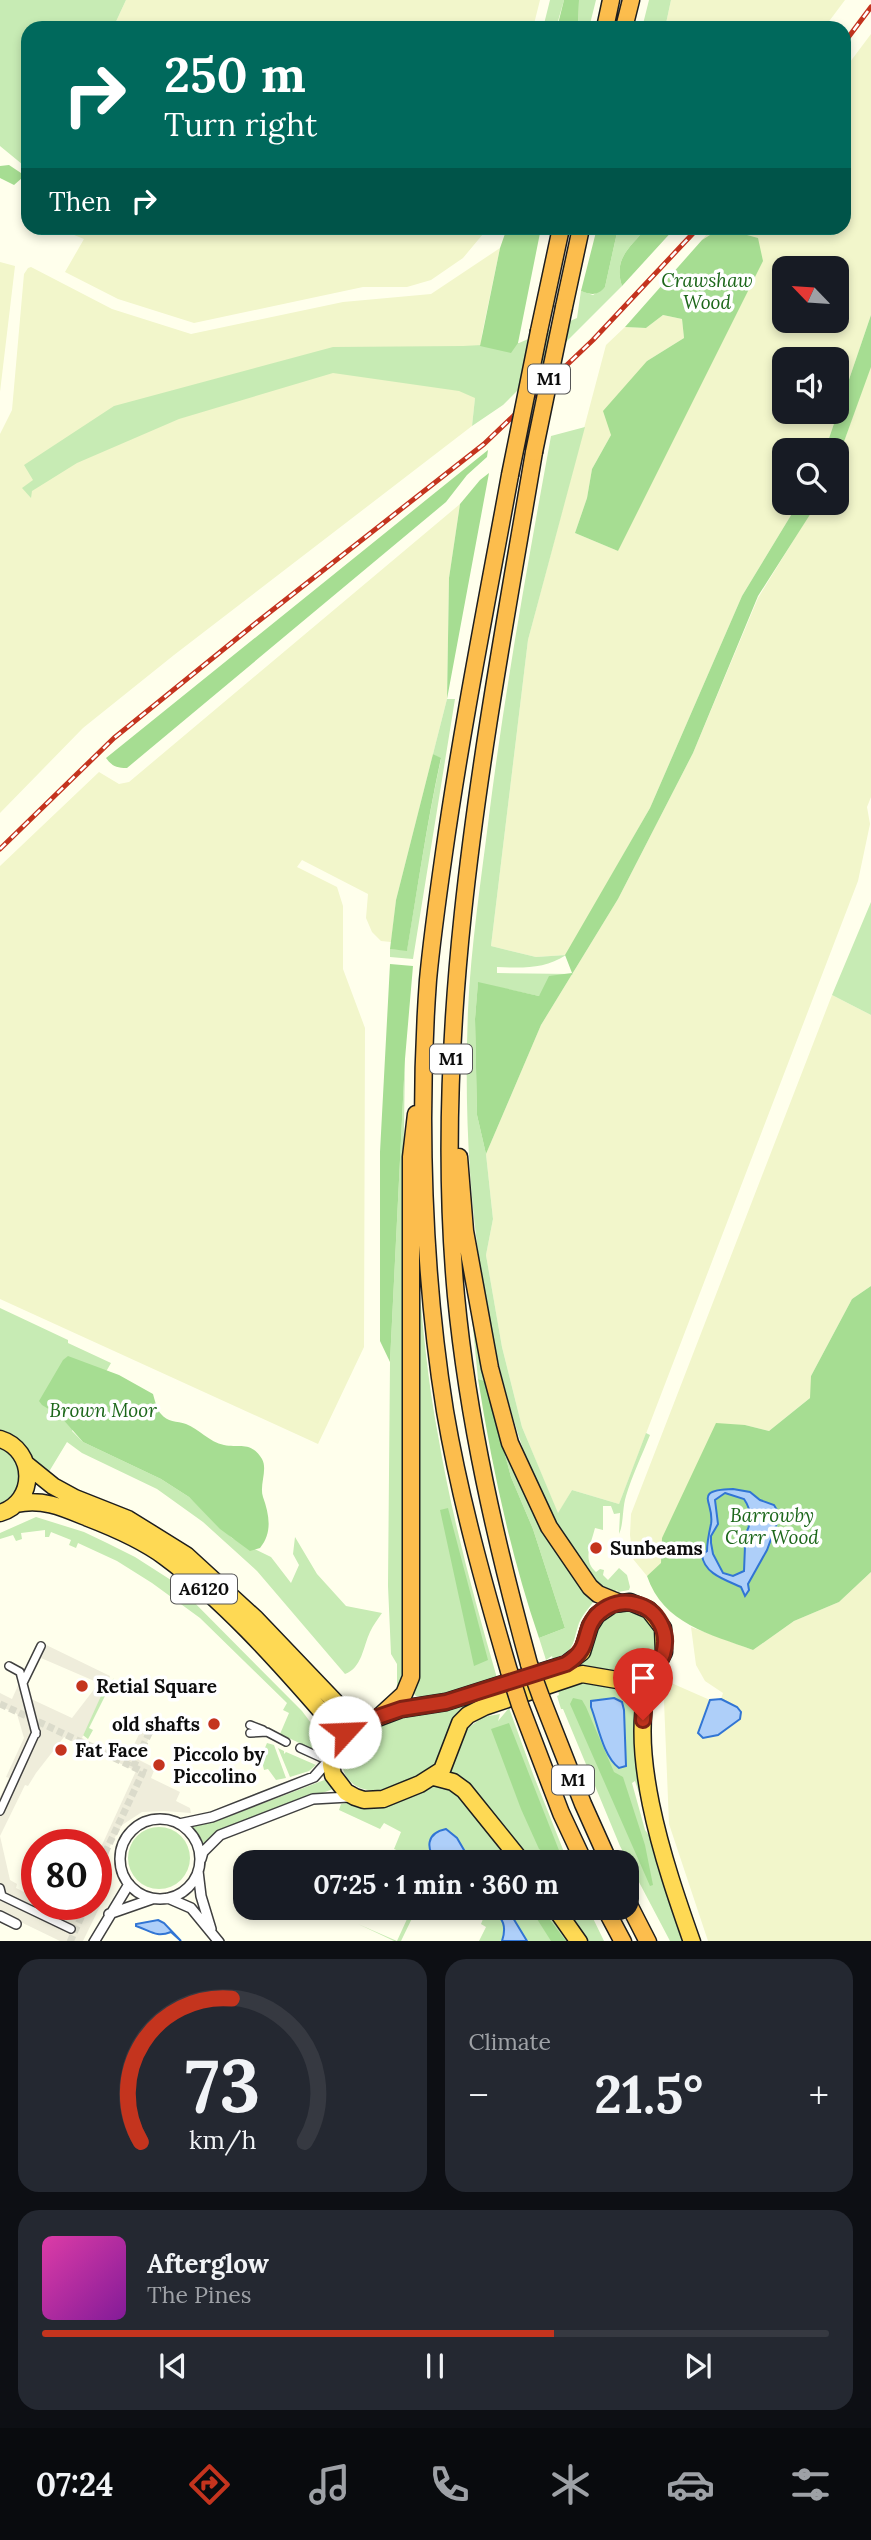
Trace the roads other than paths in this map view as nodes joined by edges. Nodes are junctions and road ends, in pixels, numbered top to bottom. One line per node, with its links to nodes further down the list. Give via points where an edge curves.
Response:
1 (611, 0): 3 (highway)
2 (631, 0): 4 (highway)
3 (606, 21)
4 (626, 21)
5 (559, 235): 8 (highway, M1, bridge, via 510,475 451,805 428,979)
6 (579, 235): 7 (highway, M1, bridge, via 534,452 475,810)
7 (451, 1037): 13 (highway, M1, via 465,1231 490,1368 510,1443 549,1527 598,1594); 29 (highway, M1, bridge, via 450,1181 456,1295 488,1504 529,1664)
8 (425, 1038): 18 (highway, M1, via 411,1157 411,1677 404,1693); 28 (highway, M1, bridge, via 424,1180 445,1410 480,1568 509,1671)
9 (0, 1438): 10 (highway, via 16,1447)
10 (27, 1465): 11 (highway, via 27,1486); 18 (highway, A6120, via 53,1486 128,1519 187,1555 341,1708)
11 (16, 1504): 12 (highway); 22 (highway, A6120, via 41,1501 112,1528 163,1556 195,1581 322,1712 329,1726)
12 (0, 1513)
13 (620, 1603): 16 (highway, via 642,1606 660,1621 665,1644); 18 (highway, via 597,1615 582,1652 566,1664 446,1702 412,1706)
14 (41, 1646): 17 (street)
15 (9, 1666): 17 (street, via 20,1672)
16 (655, 1667): 23 (highway, via 632,1680 582,1674 484,1707 460,1723 446,1764); 49 (highway, via 644,1703 643,1737 653,1819)
17 (23, 1683): 25 (street, via 36,1735)
18 (373, 1719): 22 (highway, via 341,1734)
19 (250, 1729): 20 (street)
20 (286, 1742)
21 (300, 1748): 22 (street)
22 (328, 1755): 24 (highway, via 338,1784); 26 (street, via 327,1765 314,1777 212,1817)
23 (434, 1777): 24 (highway, via 383,1799); 27 (highway, via 464,1790)
24 (355, 1797): 30 (street, via 313,1799 220,1835 203,1852)
25 (0, 1811)
26 (179, 1824): 30 (street, via 195,1840); 31 (street, via 150,1820 132,1830 120,1855)
27 (512, 1850)
28 (578, 1850)
29 (604, 1850)
30 (199, 1867): 34 (street, via 183,1891); 44 (street, via 201,1896)
31 (129, 1884): 33 (street); 35 (street)
32 (0, 1888): 43 (street, via 2,1896)
33 (157, 1898): 34 (street); 36 (street)
34 (168, 1898): 44 (street, via 191,1908)
35 (112, 1910)
36 (112, 1913)
37 (0, 1916): 42 (street)
38 (106, 1920): 45 (street)
39 (564, 1920): 46 (highway)
40 (612, 1920): 47 (highway)
41 (637, 1920): 48 (highway)
42 (16, 1924)
43 (71, 1928)
44 (215, 1938)
45 (94, 1941)
46 (579, 1941)
47 (623, 1941)
48 (648, 1941)
49 (692, 1941)

